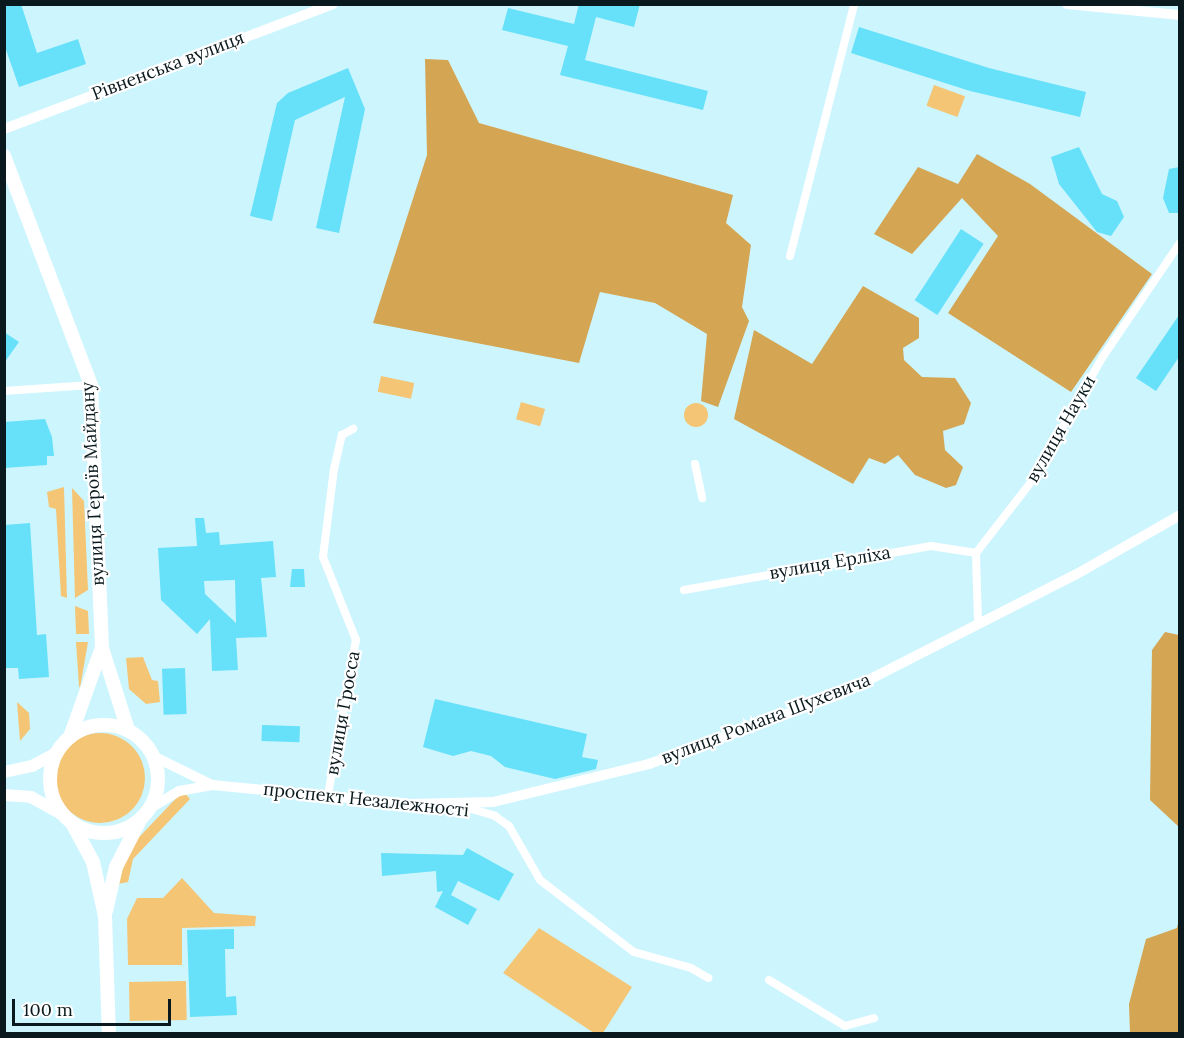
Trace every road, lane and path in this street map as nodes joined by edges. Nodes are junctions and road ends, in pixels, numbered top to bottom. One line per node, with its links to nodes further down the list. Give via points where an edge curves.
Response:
1 (333, 4): 5 (street, Рівненська вулиця)
2 (854, 4): 8 (street)
3 (1067, 4): 4 (street)
4 (1179, 15)
5 (4, 129)
6 (4, 156): 9 (main road, вулиця Героїв Майдану)
7 (1179, 243): 15 (street, вулиця Науки, via 1102,358 1031,482)
8 (790, 256)
9 (91, 385): 10 (street); 18 (main road, вулиця Героїв Майдану)
10 (4, 391)
11 (353, 429): 26 (street, вулиця Гросса, via 342,435 322,557 356,640)
12 (695, 464): 13 (street)
13 (702, 498)
14 (1179, 514): 17 (street, вулиця Романа Шухевича)
15 (976, 553): 16 (street, вулиця Ерліха, via 931,546); 17 (street)
16 (684, 590)
17 (978, 622): 27 (street, вулиця Романа Шухевича, via 839,695 664,758)
18 (102, 648): 19 (main road); 20 (main road)
19 (128, 730): 20 (main road, via 98,725); 22 (main road)
20 (70, 737): 21 (main road)
21 (56, 753): 23 (main road, via 32,766); 29 (main road, via 50,787)
22 (151, 755): 24 (street); 28 (main road, via 158,776)
23 (4, 772)
24 (212, 785): 26 (street, проспект Незалежності); 28 (street, via 179,790)
25 (4, 795): 29 (main road, via 31,797)
26 (328, 795): 27 (street, проспект Незалежності)
27 (461, 806): 31 (street, проспект Незалежності, via 495,816 509,826 540,880 634,952 691,968)
28 (145, 814): 29 (main road, via 109,833 86,830); 30 (main road, via 116,867)
29 (67, 818): 30 (main road, via 93,862)
30 (105, 916): 34 (main road)
31 (708, 978)
32 (769, 980): 33 (street, via 845,1026)
33 (874, 1018)
34 (110, 1034)

